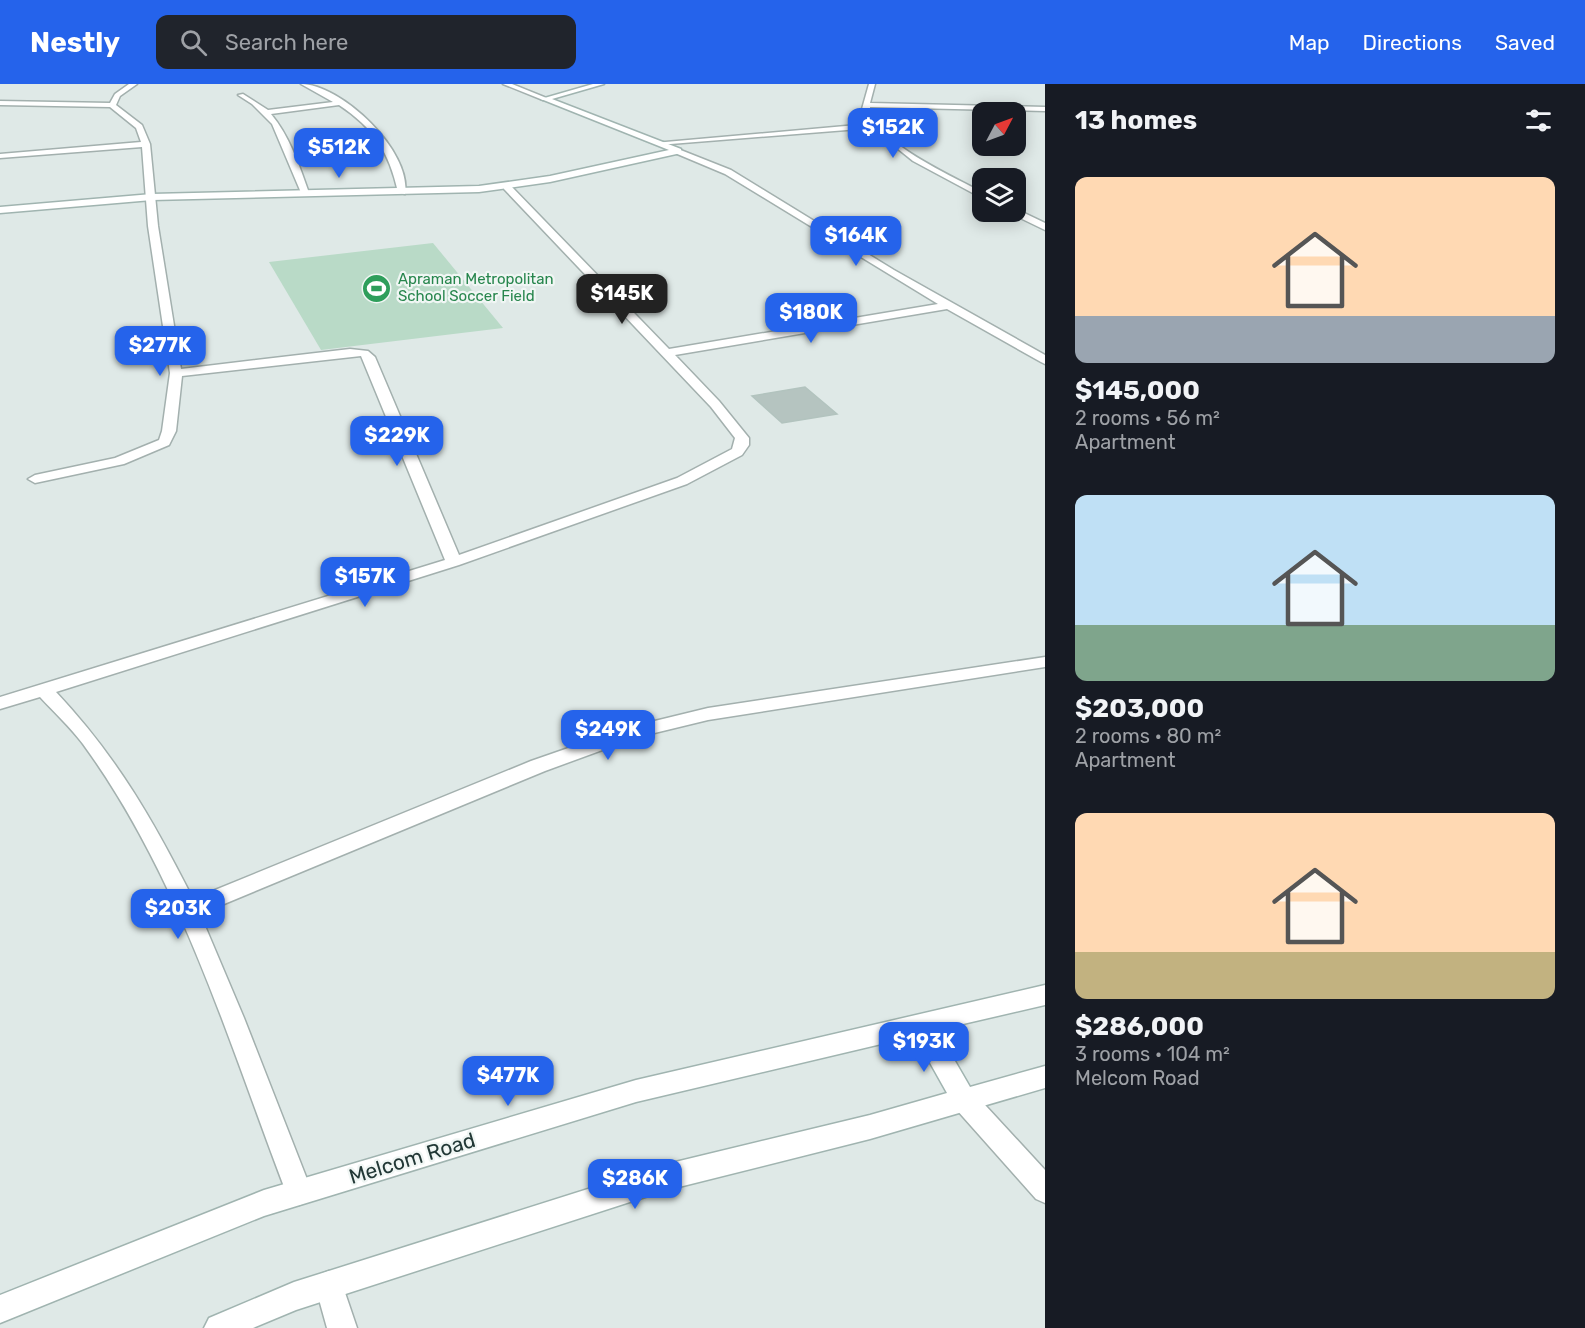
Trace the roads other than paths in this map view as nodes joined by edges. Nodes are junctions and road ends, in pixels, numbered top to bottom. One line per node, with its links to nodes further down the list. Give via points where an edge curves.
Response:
1 (134, 84): 10 (street, via 117,95)
2 (304, 84): 9 (street)
3 (506, 84): 7 (street)
4 (601, 84): 7 (street)
5 (872, 84): 11 (street)
6 (241, 94): 13 (street)
7 (545, 99): 16 (street)
8 (0, 103): 10 (street)
9 (341, 103): 13 (street); 21 (street, via 385,140 398,169)
10 (112, 105): 15 (street, via 133,119)
11 (867, 105): 12 (street); 14 (street)
12 (1045, 108)
13 (268, 112): 22 (street, via 285,141)
14 (872, 126): 16 (street); 20 (street, via 899,148)
15 (146, 144): 18 (street); 23 (street)
16 (658, 144): 17 (street)
17 (678, 151): 19 (street); 27 (street, via 728,172)
18 (0, 156)
19 (507, 187): 21 (street); 28 (street)
20 (972, 190)
21 (402, 192): 22 (street)
22 (304, 193): 23 (street)
23 (152, 197): 24 (street); 30 (street)
24 (0, 210)
25 (1026, 217): 26 (street)
26 (1045, 227)
27 (949, 305): 28 (street); 29 (street)
28 (668, 353): 32 (street, via 742,438 737,452 682,481)
29 (1045, 360)
30 (176, 373): 31 (street, via 169,431 164,442 119,461); 32 (street, via 364,353 369,357)
31 (35, 480)
32 (454, 562): 34 (street)
33 (1045, 662): 36 (street, via 708,714 633,732 538,766)
34 (45, 691): 35 (street); 36 (street, via 90,741 129,799)
35 (0, 703)
36 (188, 910): 42 (street)
37 (1045, 995): 38 (street, Melcom Road)
38 (921, 1024): 40 (street); 42 (street, Melcom Road, via 636,1091)
39 (1045, 1077): 40 (street)
40 (965, 1101): 41 (street); 43 (street, via 667,1177)
41 (1045, 1190)
42 (298, 1192): 44 (street, Melcom Road)
43 (329, 1285): 45 (street); 46 (street)
44 (0, 1309)
45 (219, 1328)
46 (342, 1328)

